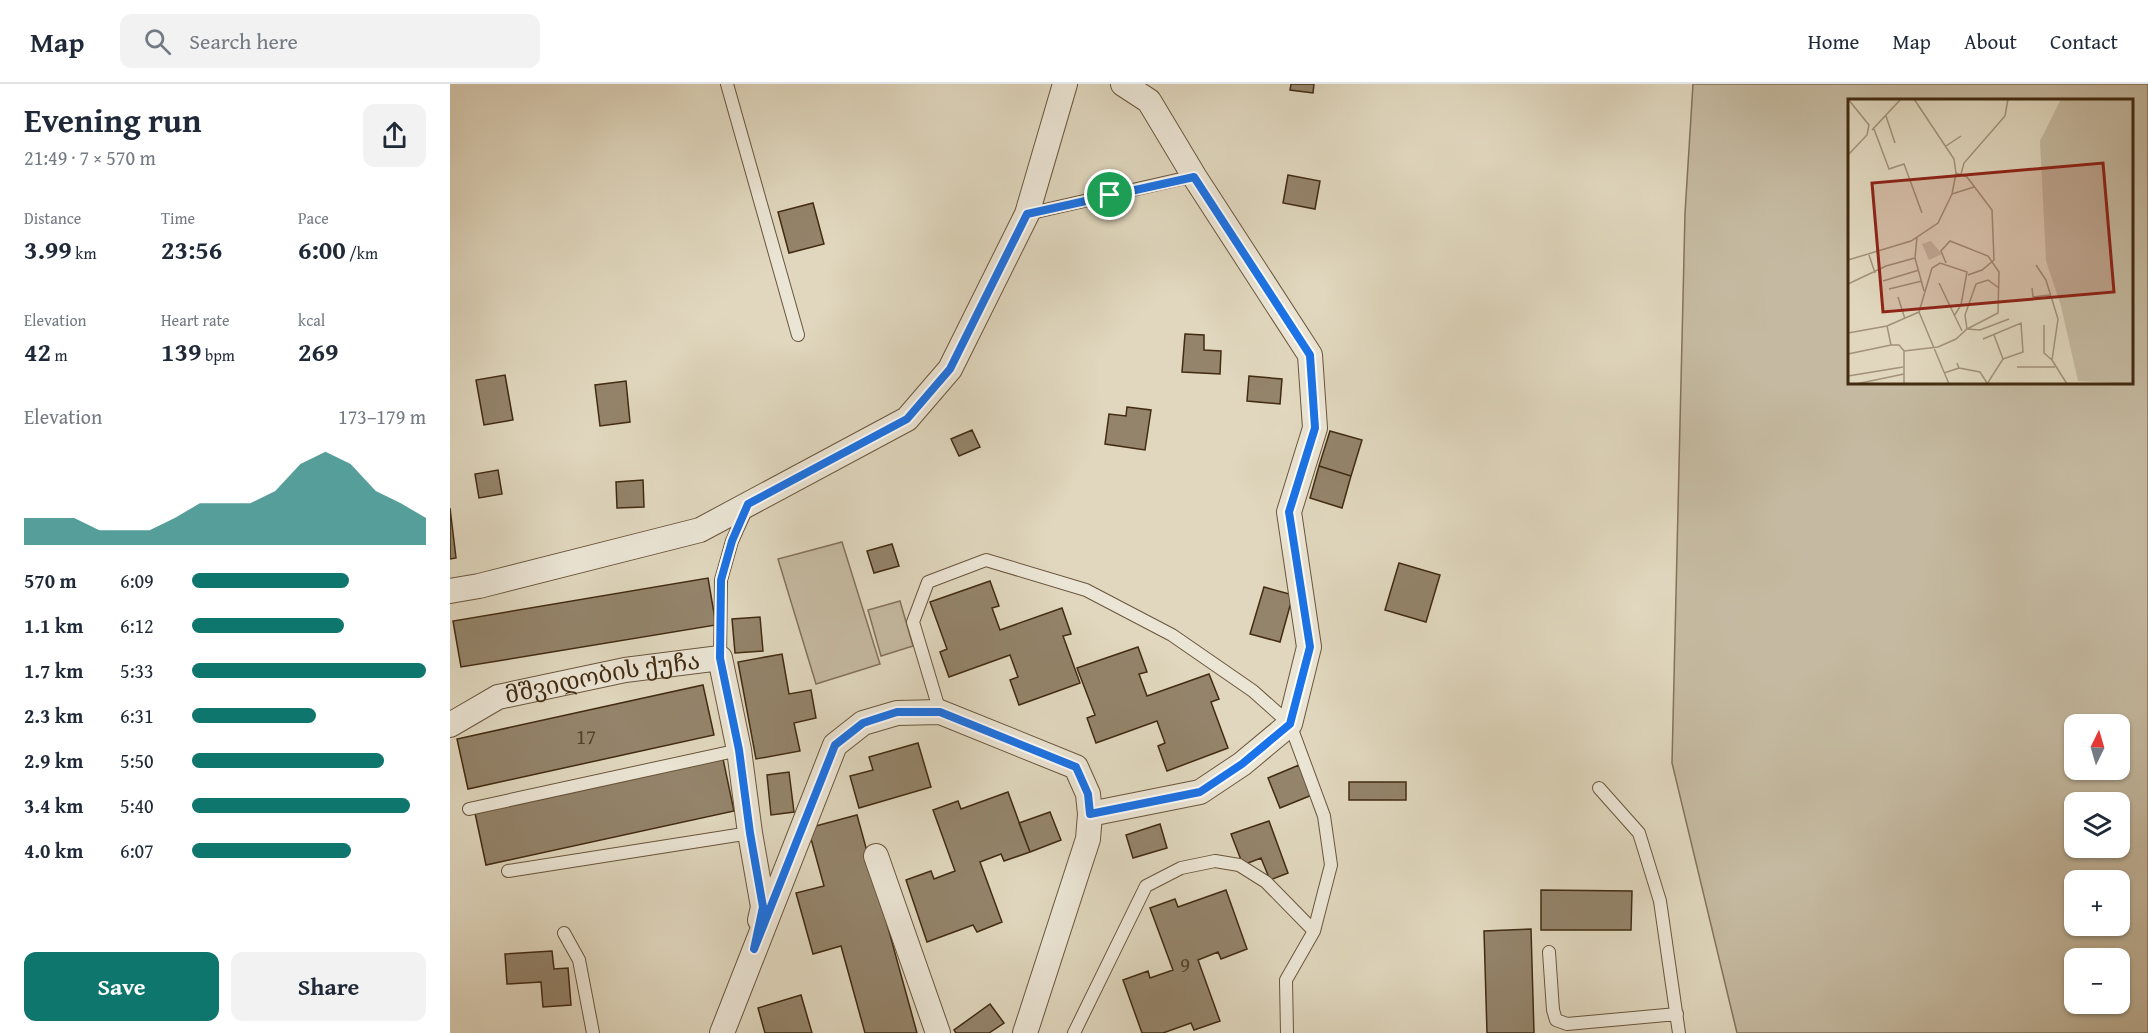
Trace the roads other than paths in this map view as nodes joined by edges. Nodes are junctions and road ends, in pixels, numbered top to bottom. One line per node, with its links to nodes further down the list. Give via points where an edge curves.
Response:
1 (727, 84): 6 (lane)
2 (1065, 84): 5 (street)
3 (1123, 84): 4 (street, via 1149,101)
4 (1194, 177): 5 (lane); 12 (street, via 1310,355 1315,428 1289,512 1310,647)
5 (1027, 214): 7 (street, via 950,369 907,419)
6 (798, 335)
7 (748, 504): 8 (street, via 700,530); 9 (lane, via 721,580)
8 (450, 591)
9 (720, 658): 11 (street, მშვიდობის ქუჩა, via 625,670 498,697); 13 (street, მშვიდობის ქუჩა)
10 (940, 712): 12 (lane, via 913,622 928,582 986,560 1086,590 1172,635 1253,691); 16 (street, via 1076,767 1088,794); 22 (street, via 897,712 863,723 835,745)
11 (450, 724)
12 (1290, 724): 16 (street, via 1200,792); 20 (lane, via 1324,816 1331,865)
13 (739, 750): 15 (lane); 17 (street, მშვიდობის ქუჩა)
14 (1599, 788): 24 (lane, via 1639,833 1660,901)
15 (469, 809)
16 (1090, 814): 28 (street, via 1088,839)
17 (750, 833): 19 (lane); 22 (street, მშვიდობის ქუჩა, via 763,907)
18 (876, 856): 27 (street)
19 (508, 871)
20 (1314, 931): 29 (lane, via 1266,882 1239,865 1215,861 1181,868 1146,886); 30 (lane, via 1286,980)
21 (564, 933): 25 (lane, via 579,960)
22 (754, 949): 26 (street)
23 (1549, 952): 24 (lane, via 1556,1020 1567,1024)
24 (1677, 1014): 31 (lane)
25 (593, 1033)
26 (722, 1033)
27 (938, 1033)
28 (1025, 1033)
29 (1074, 1033)
30 (1287, 1033)
31 (1679, 1033)

